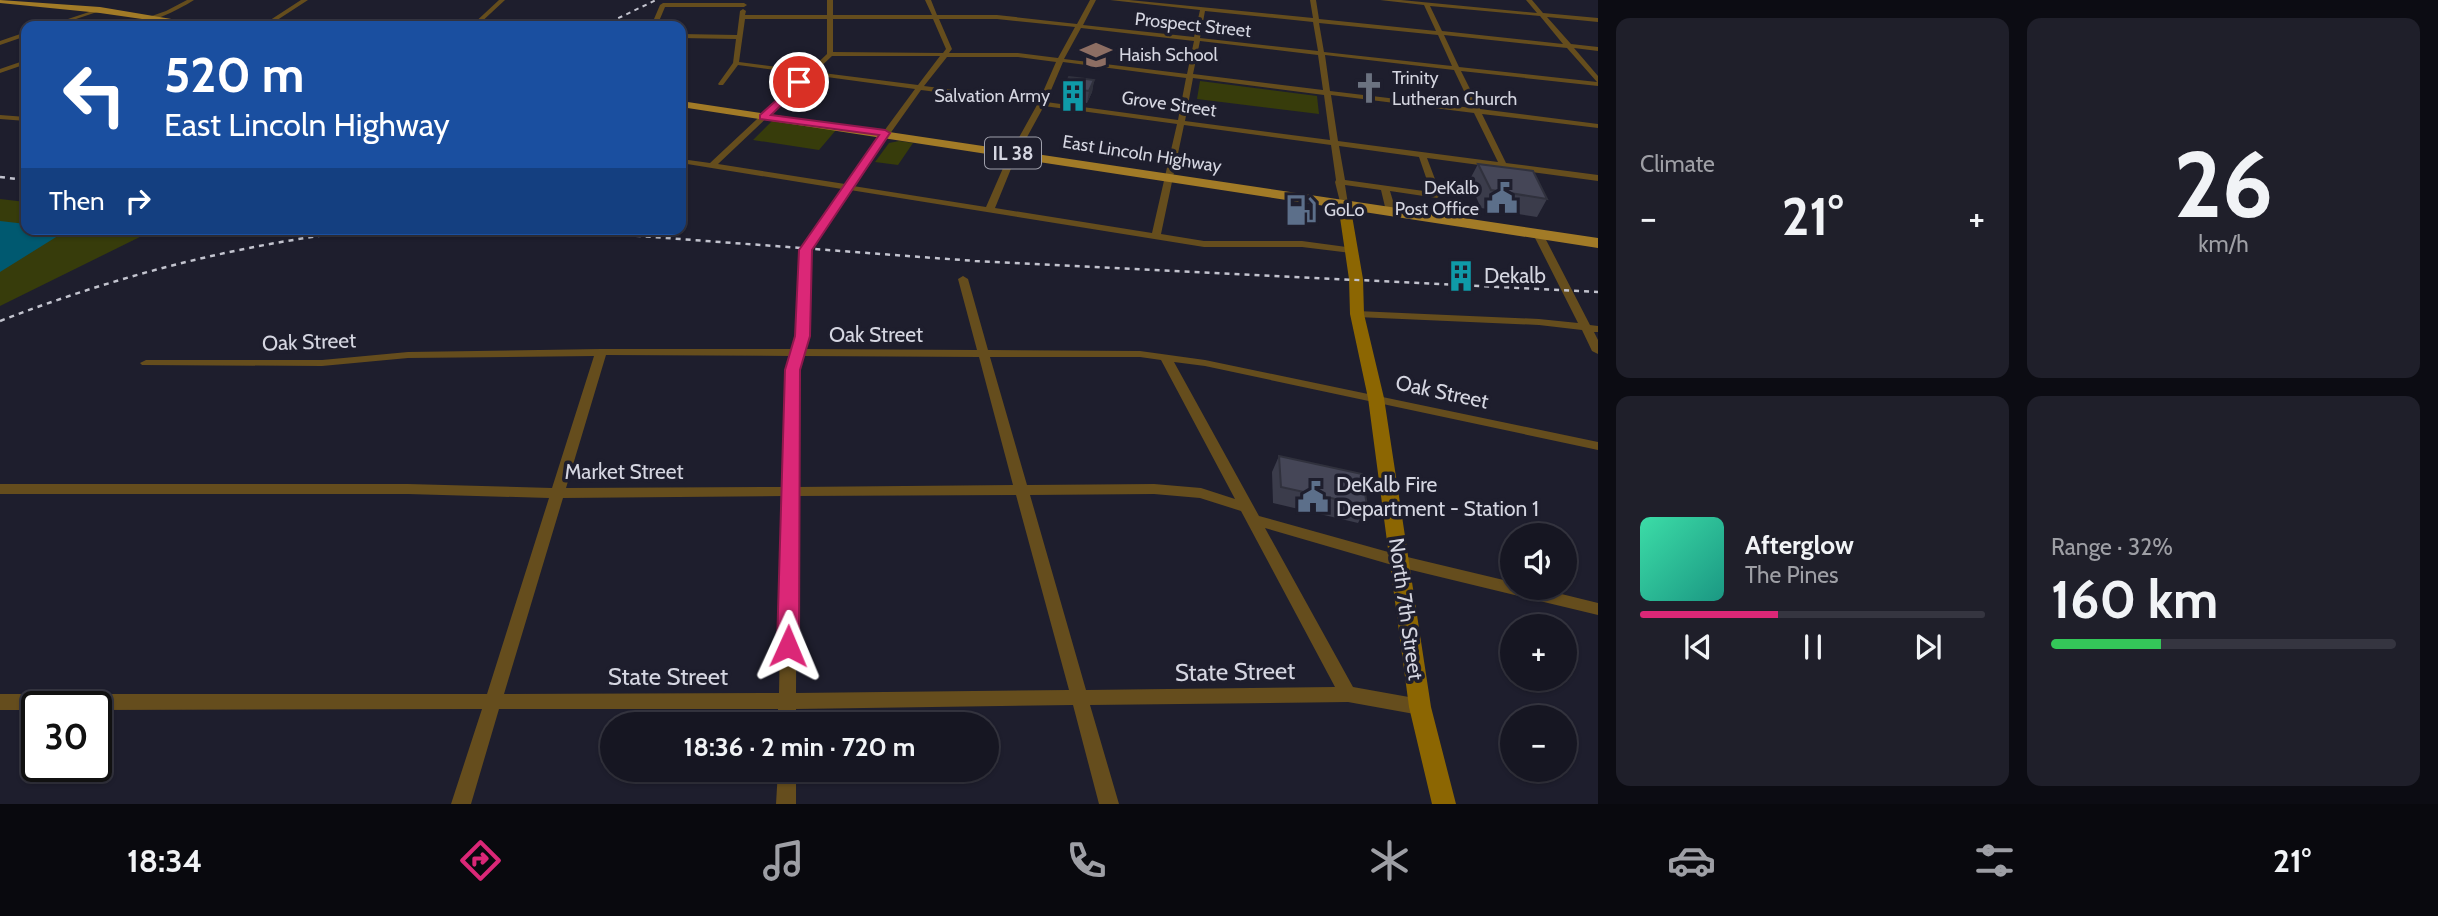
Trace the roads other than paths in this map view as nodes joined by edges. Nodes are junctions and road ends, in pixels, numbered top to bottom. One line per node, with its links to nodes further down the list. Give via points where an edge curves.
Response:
1 (191, 0): 16 (street)
2 (305, 0): 28 (street)
3 (502, 0): 29 (street)
4 (830, 0): 20 (street)
5 (928, 0): 22 (street)
6 (1093, 0): 31 (street)
7 (1112, 0): 14 (street)
8 (1313, 0): 23 (street)
9 (1383, 0): 13 (street)
10 (1529, 0): 18 (street)
11 (0, 1): 15 (main road)
12 (744, 3): 19 (street); 30 (street, via 663,5)
13 (1426, 4): 18 (street); 32 (street)
14 (1203, 9): 23 (street); 36 (street)
15 (100, 10): 17 (main road); 25 (street)
16 (171, 10): 17 (street); 21 (street)
17 (127, 13): 21 (main road)
18 (1542, 15): 24 (street); 38 (street)
19 (742, 16): 20 (street, Prospect Street); 35 (street)
20 (832, 16): 22 (street, Prospect Street); 41 (street)
21 (153, 17): 26 (street); 27 (main road)
22 (935, 17): 31 (street, Prospect Street, via 997,17); 42 (street, via 949,49)
23 (1316, 20): 32 (street); 40 (street)
24 (1598, 20)
25 (66, 21)
26 (141, 21)
27 (177, 21)
28 (272, 21)
29 (479, 21)
30 (656, 21)
31 (1080, 26): 36 (street, Prospect Street); 43 (street)
32 (1440, 33): 38 (street); 46 (street)
33 (21, 36): 37 (street)
34 (686, 36): 35 (street)
35 (740, 37): 44 (street)
36 (1198, 40): 40 (street, Prospect Street); 50 (street)
37 (0, 43)
38 (1571, 47): 39 (street); 51 (street)
39 (1598, 49)
40 (1322, 53): 46 (street, Prospect Street); 54 (street)
41 (830, 54): 42 (street); 49 (street)
42 (946, 55): 43 (street); 53 (street)
43 (1060, 61): 50 (street); 55 (street)
44 (736, 63): 49 (street, Grove Street); 52 (street)
45 (21, 64): 47 (street)
46 (1456, 68): 51 (street, Prospect Street); 57 (street)
47 (1, 70): 48 (street)
48 (21, 72)
49 (811, 72): 53 (street, Grove Street); 59 (street)
50 (1189, 77): 54 (street); 61 (street)
51 (1598, 82)
52 (721, 84)
53 (921, 86): 55 (street, Grove Street); 63 (street)
54 (1327, 94): 57 (street); 64 (street)
55 (1042, 103): 61 (street, Grove Street); 65 (street)
56 (686, 105): 59 (main road, East Lincoln Highway / IL 38)
57 (1477, 111): 62 (street); 68 (street)
58 (0, 117): 60 (street)
59 (764, 117): 63 (main road, East Lincoln Highway / IL 38); 69 (street)
60 (21, 118)
61 (1180, 121): 64 (street, Grove Street); 70 (street)
62 (1598, 126)
63 (885, 133): 65 (main road, East Lincoln Highway / IL 38); 73 (street)
64 (1334, 142): 66 (street, Grove Street); 72 (street)
65 (1014, 154): 70 (main road, East Lincoln Highway / IL 38); 76 (street)
66 (1422, 154): 68 (street, Grove Street); 74 (street, via 1437,195)
67 (686, 162): 69 (street)
68 (1503, 165): 71 (street, Grove Street)
69 (712, 166): 73 (street)
70 (1170, 177): 75 (main road, East Lincoln Highway / IL 38); 79 (street)
71 (1598, 178)
72 (1339, 182): 74 (street); 75 (street)
73 (847, 187): 76 (street); 87 (street, via 806,247 803,336)
74 (1385, 189): 77 (street)
75 (1344, 204): 77 (main road, East Lincoln Highway / IL 38); 81 (street, North 7th Street)
76 (989, 211): 79 (street)
77 (1391, 211): 78 (main road, East Lincoln Highway / IL 38)
78 (1538, 234): 80 (main road, East Lincoln Highway / IL 38); 84 (street)
79 (1156, 236): 81 (street, via 1214,245 1302,244)
80 (1598, 243)
81 (1351, 250): 83 (street, North 7th Street)
82 (963, 279): 88 (street)
83 (1357, 314): 84 (street); 91 (street, North 7th Street)
84 (1592, 328): 85 (street)
85 (1598, 351)
86 (601, 352): 87 (street, Oak Street); 90 (street, Oak Street, via 408,355 321,363); 96 (street)
87 (797, 354): 88 (street, Oak Street); 95 (street, via 792,370)
88 (986, 355): 89 (street, Oak Street); 94 (street)
89 (1165, 357): 91 (street, Oak Street); 97 (street)
90 (146, 363)
91 (1376, 398): 92 (street, Oak Street); 99 (street, North 7th Street)
92 (1598, 446)
93 (0, 489): 96 (street, Market Street)
94 (1022, 489): 95 (street, Market Street); 97 (street, Market Street, via 1183,491); 102 (street)
95 (790, 492): 96 (street, Market Street); 103 (street)
96 (557, 493): 105 (street)
97 (1245, 507): 98 (street)
98 (1255, 520): 99 (street); 101 (street)
99 (1399, 561): 100 (street); 106 (street, North 7th Street)
100 (1598, 609)
101 (1348, 694): 102 (street, State Street); 106 (street, State Street)
102 (1080, 699): 103 (street, State Street); 111 (street)
103 (787, 701): 105 (street, State Street); 107 (street)
104 (0, 702): 105 (street, State Street)
105 (492, 702): 109 (street)
106 (1420, 707): 112 (street, North 7th Street)
107 (787, 712)
108 (787, 782): 110 (street)
109 (461, 804)
110 (786, 804)
111 (1109, 804)
112 (1444, 804)

